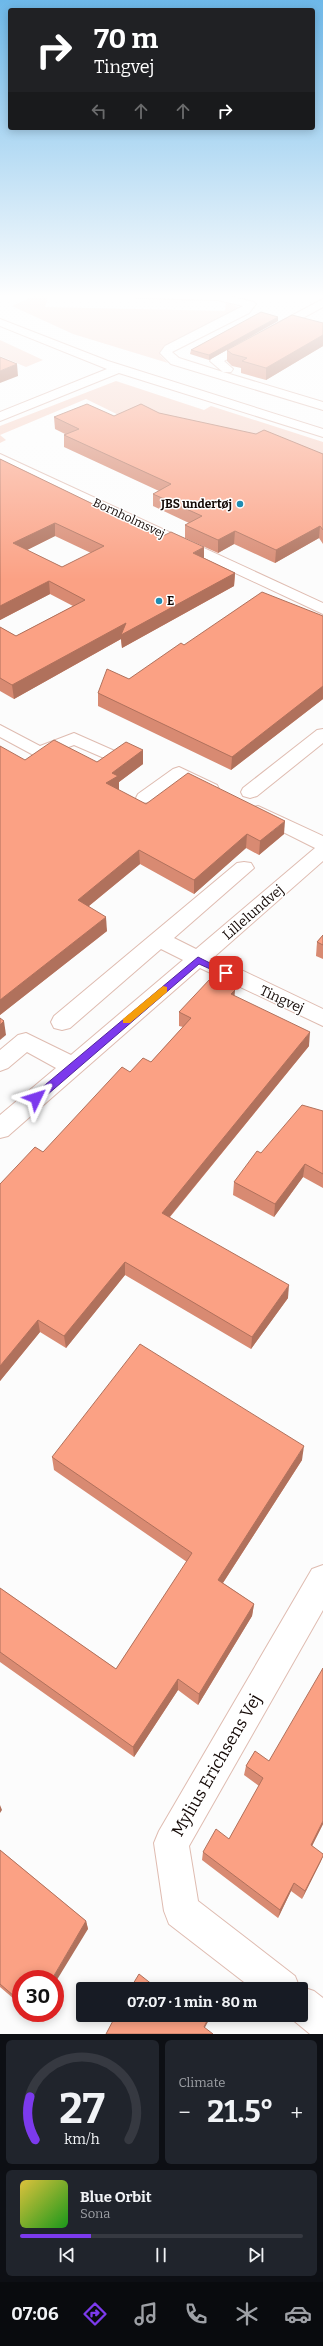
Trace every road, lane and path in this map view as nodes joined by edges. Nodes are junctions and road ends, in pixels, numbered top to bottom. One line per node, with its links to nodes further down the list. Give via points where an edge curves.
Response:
1 (65, 390): 7 (street)
2 (186, 390): 8 (street)
3 (274, 390): 5 (street)
4 (323, 393): 5 (street)
5 (309, 402): 6 (street)
6 (323, 406)
7 (0, 417)
8 (323, 433)
9 (0, 458): 10 (street, Bornholmsvej)
10 (323, 609)
11 (0, 730): 13 (street, via 39,753 74,738)
12 (323, 734): 14 (street)
13 (111, 756)
14 (237, 796): 15 (street, via 179,773); 16 (street)
15 (145, 798)
16 (323, 844)
17 (323, 851): 20 (street, Lillelundvej)
18 (244, 868): 19 (street)
19 (160, 940): 20 (street, Tingvej); 22 (street)
20 (198, 960): 21 (street, Tingvej); 24 (street, Lillelundvej)
21 (323, 1018)
22 (62, 1022)
23 (0, 1062): 24 (street, via 26,1041)
24 (73, 1067): 25 (street, Lillelundvej)
25 (0, 1129)
26 (323, 1580): 27 (street, Mylius Erichsens Vej, via 171,1843 182,1911)
27 (273, 1982)
28 (308, 2009): 29 (street)
29 (323, 2021)

